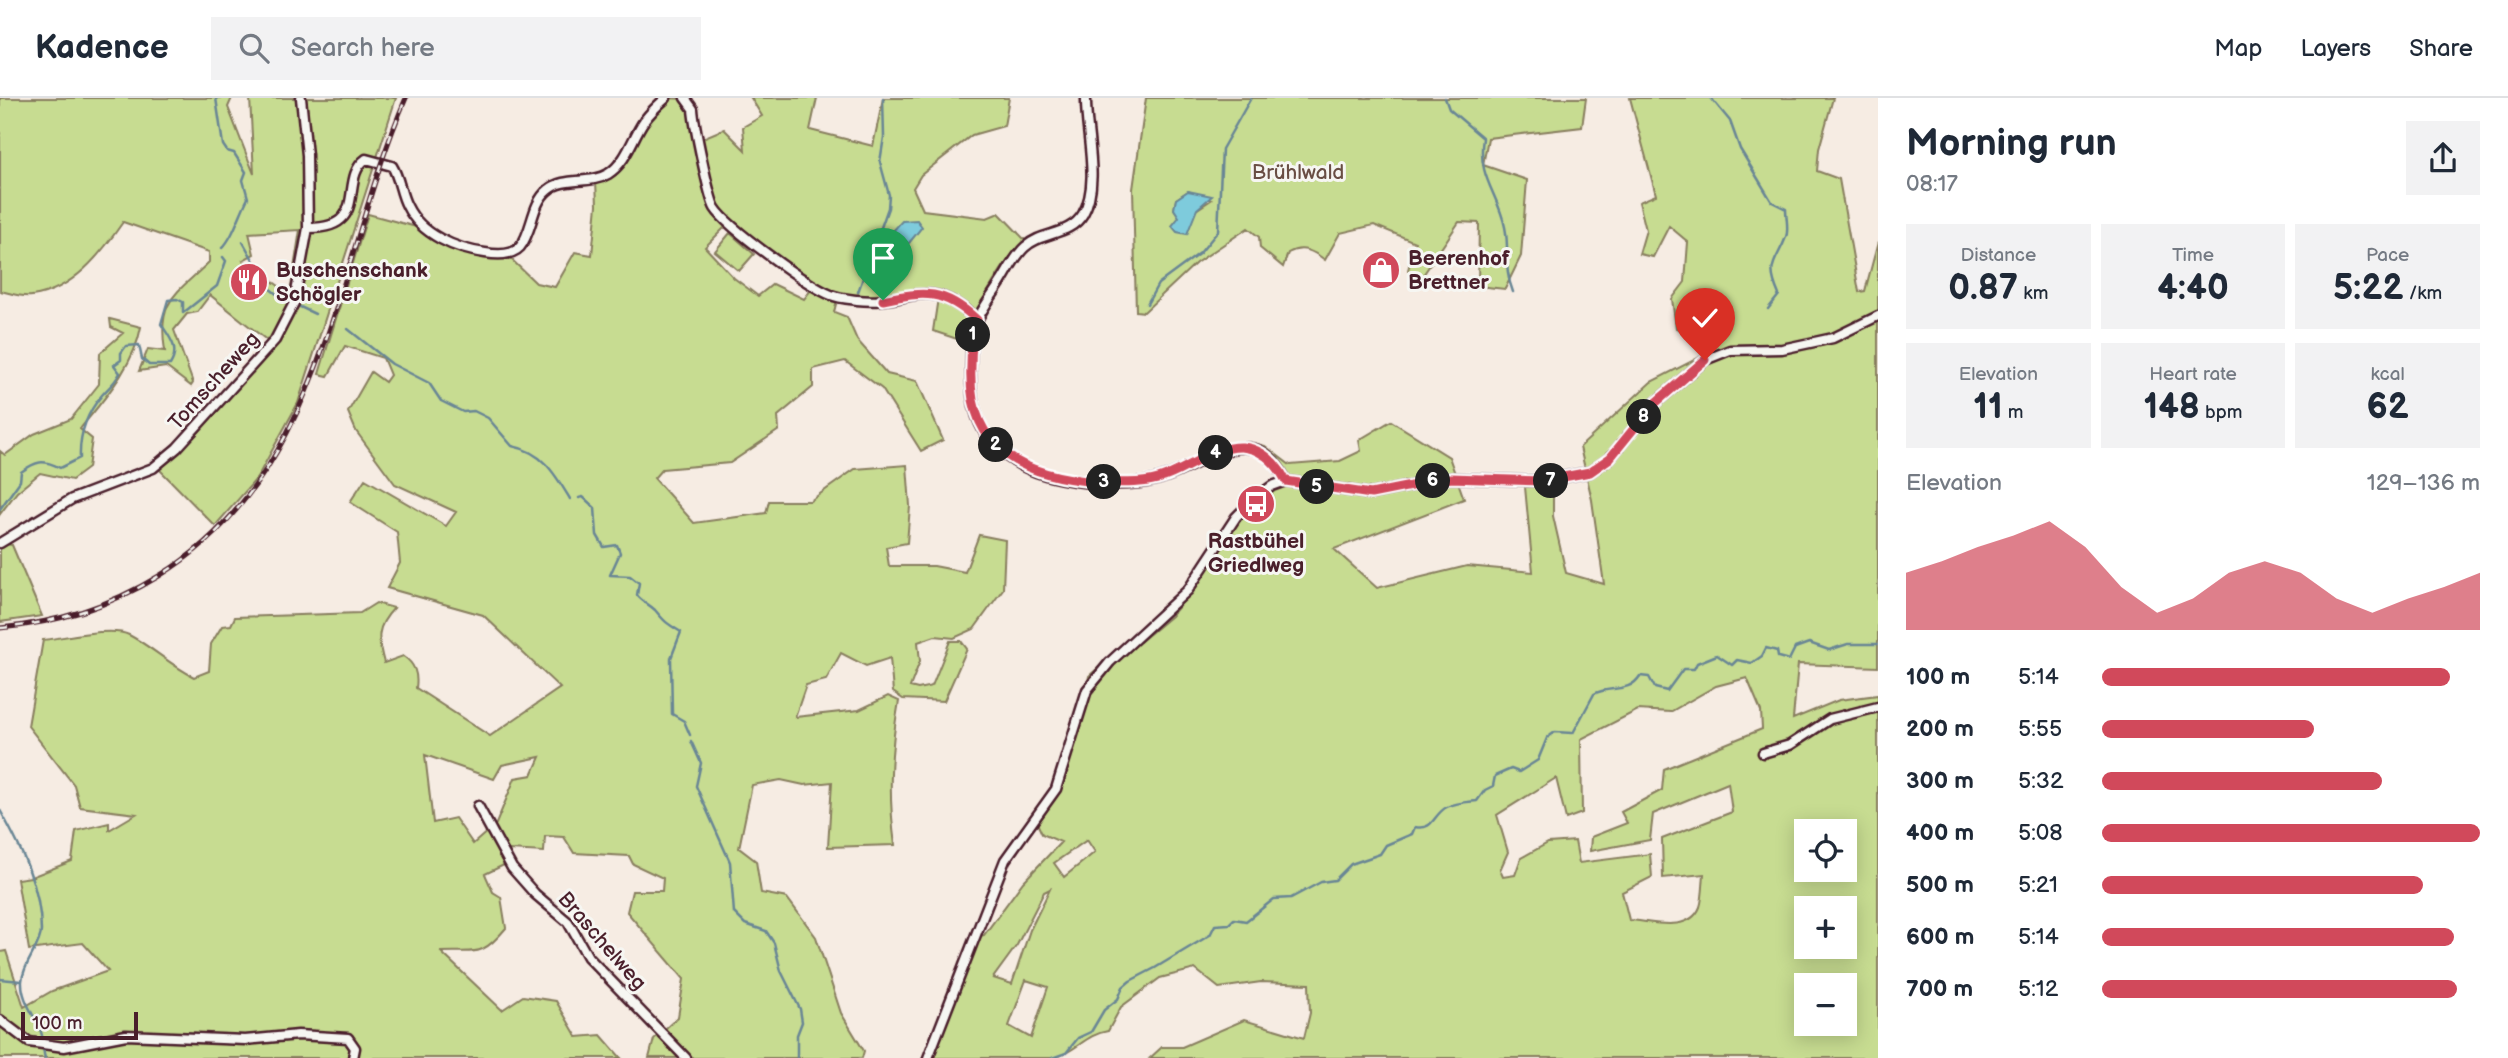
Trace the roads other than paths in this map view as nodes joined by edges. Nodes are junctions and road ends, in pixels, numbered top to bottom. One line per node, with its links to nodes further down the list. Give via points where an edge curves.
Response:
1 (301, 98): 5 (street, Tomscheweg)
2 (666, 98): 5 (street, via 643,122 610,173 548,190 522,246 514,253 463,250 439,238 407,208 392,166 373,159 366,159 357,169 351,203 343,217 329,227)
3 (685, 98): 7 (street, via 692,109 716,211 766,253 832,296 859,301 937,294)
4 (1086, 98): 7 (street, via 1092,159 1084,213 1072,227 1025,246)
5 (308, 228): 9 (street, Tomscheweg, via 294,303 275,340 177,448 153,468 72,499)
6 (1878, 316): 8 (street, via 1833,338 1782,349 1730,350 1705,360 1653,405 1610,458 1590,472 1542,481 1451,478 1371,494)
7 (977, 320): 8 (street, via 971,354 973,408 999,448 1024,466 1066,480 1144,481 1243,447 1262,452)
8 (1286, 481): 16 (street, via 1272,485 1244,508 1188,590 1110,662 1087,690 1056,789 1005,860)
9 (0, 543)
10 (1878, 707): 11 (street, via 1830,719 1790,745)
11 (1763, 754)
12 (478, 806): 15 (street, Braschelweg, via 512,868 568,922 588,957)
13 (0, 1020): 14 (street, via 29,1042 64,1046 126,1035 245,1041 336,1035 348,1038 355,1048)
14 (352, 1058)
15 (686, 1058)
16 (928, 1058)

